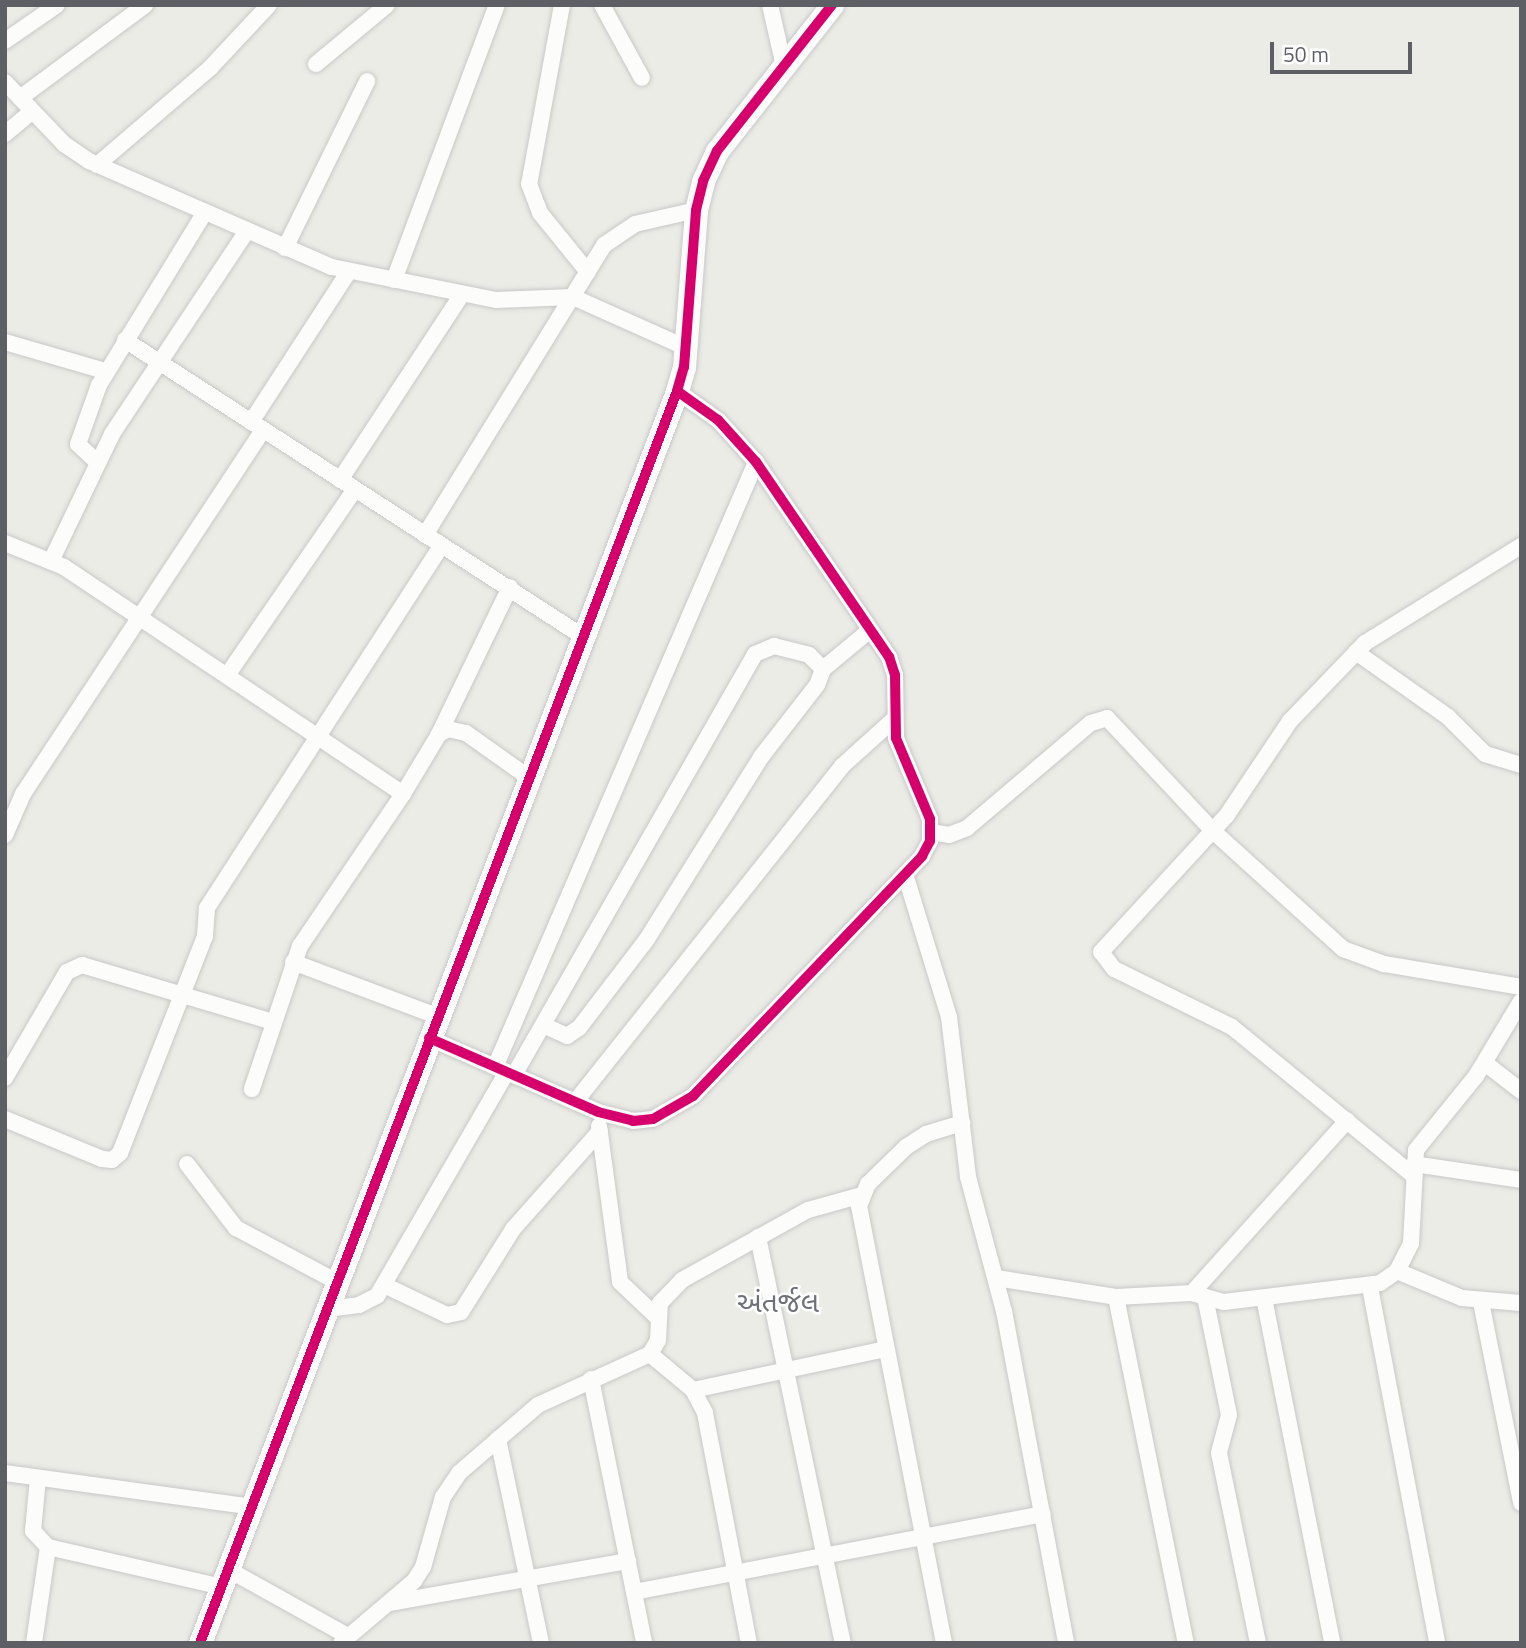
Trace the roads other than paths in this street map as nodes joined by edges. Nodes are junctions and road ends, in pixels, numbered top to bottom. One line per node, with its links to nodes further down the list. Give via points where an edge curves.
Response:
1 (57, 5): 10 (street)
2 (145, 5): 16 (street)
3 (269, 5): 19 (street, via 210,68)
4 (387, 5): 11 (street)
5 (497, 5): 26 (street)
6 (562, 5): 25 (street, via 529,184 540,213)
7 (602, 5): 13 (street)
8 (769, 5): 12 (street)
9 (832, 5): 12 (street)
10 (5, 41)
11 (316, 64)
12 (784, 66): 20 (street, via 717,150)
13 (642, 78)
14 (367, 81): 23 (street)
15 (5, 82): 16 (street)
16 (20, 99): 17 (street)
17 (32, 111): 18 (street); 19 (street, via 64,144)
18 (5, 134)
19 (97, 165): 21 (street)
20 (696, 210): 25 (street, via 619,231 604,245); 31 (street)
21 (205, 212): 22 (street); 29 (street)
22 (247, 231): 23 (street); 32 (street)
23 (285, 248): 24 (street)
24 (349, 271): 26 (street); 35 (street)
25 (588, 272): 28 (street)
26 (394, 280): 27 (street)
27 (462, 293): 28 (street, via 496,300); 38 (street)
28 (573, 297): 31 (street); 40 (street)
29 (125, 340): 32 (street); 33 (street)
30 (5, 342): 33 (street)
31 (685, 347): 34 (street)
32 (160, 363): 35 (street); 36 (street)
33 (105, 371): 36 (street, via 78,444)
34 (677, 391): 37 (street, via 718,420); 48 (street)
35 (257, 426): 38 (street); 46 (street)
36 (97, 462): 44 (street)
37 (756, 462): 47 (street); 71 (street)
38 (340, 480): 39 (street)
39 (355, 489): 40 (street); 51 (street)
40 (425, 535): 42 (street)
41 (5, 543): 44 (street)
42 (442, 545): 45 (street); 54 (street)
43 (1521, 546): 49 (street, via 1388,625)
44 (51, 561): 46 (street)
45 (510, 587): 48 (street); 53 (street)
46 (138, 616): 51 (street); 58 (street)
47 (870, 630): 50 (street); 52 (street, via 895,675)
48 (582, 636): 56 (street)
49 (1356, 652): 55 (street, via 1448,717 1485,754); 59 (street, via 1290,721)
50 (823, 669): 68 (street, via 817,685 761,757 658,923 579,1028 567,1036); 68 (street, via 809,654 774,646 755,654 639,852)
51 (228, 674): 54 (street)
52 (893, 720): 60 (street); 75 (street, via 842,766)
53 (439, 734): 56 (street, via 448,729 466,733); 57 (street)
54 (320, 735): 57 (street); 64 (street, via 207,908 205,936)
55 (1521, 765)
56 (528, 778): 66 (street)
57 (403, 794): 62 (street, via 309,927)
58 (7, 826)
59 (1213, 831): 60 (street, via 1107,718 1091,723 967,828 949,835); 63 (street, via 1343,949 1384,964); 78 (street, via 1104,946 1102,958 1114,969 1232,1027)
60 (931, 832): 61 (street, via 922,856)
61 (905, 874): 76 (street, via 693,1097 653,1118 633,1121); 79 (street, via 942,985)
62 (293, 962): 66 (street); 67 (street)
63 (1521, 987)
64 (182, 995): 67 (street); 72 (street, via 92,967 73,968); 77 (street, via 120,1153 112,1160)
65 (1521, 1001): 70 (street)
66 (437, 1016): 69 (street)
67 (273, 1022): 73 (street)
68 (545, 1026): 71 (street)
69 (429, 1038): 71 (street); 88 (street)
70 (1485, 1063): 74 (street); 82 (street, via 1425,1135)
71 (505, 1072): 75 (street); 89 (street)
72 (5, 1078)
73 (252, 1089)
74 (1521, 1091)
75 (575, 1102): 76 (street)
76 (598, 1111): 80 (street)
77 (5, 1119)
78 (1347, 1121): 82 (street); 91 (street)
79 (962, 1123): 84 (street, via 916,1139); 87 (street, via 968,1177)
80 (600, 1131): 89 (street, via 513,1228 461,1312 447,1315); 97 (street, via 620,1282)
81 (187, 1164): 88 (street, via 236,1228)
82 (1414, 1170): 83 (street); 86 (street, via 1411,1243)
83 (1521, 1180)
84 (862, 1195): 85 (street, via 808,1210); 98 (street, via 860,1220)
85 (758, 1237): 97 (street, via 682,1279 660,1303); 100 (street)
86 (1397, 1271): 90 (street); 94 (street)
87 (996, 1278): 92 (street); 108 (street)
88 (337, 1282): 96 (street)
89 (384, 1285): 96 (street, via 370,1301)
90 (1370, 1287): 93 (street); 130 (street)
91 (1198, 1295): 92 (street); 93 (street, via 1224,1302); 128 (street, via 1229,1415 1219,1453)
92 (1116, 1297): 127 (street)
93 (1264, 1298): 129 (street)
94 (1481, 1302): 95 (street); 106 (street)
95 (1521, 1303)
96 (327, 1309): 107 (street)
97 (656, 1316): 99 (street, via 657,1340)
98 (886, 1349): 100 (street); 109 (street)
99 (650, 1354): 101 (street); 102 (street)
100 (786, 1370): 102 (street); 111 (street)
101 (591, 1378): 103 (street, via 538,1405); 112 (street)
102 (692, 1390): 113 (street, via 705,1412)
103 (498, 1439): 115 (street); 117 (street, via 448,1486 423,1567)
104 (5, 1474): 105 (street)
105 (38, 1478): 107 (street); 110 (street, via 33,1531)
106 (1521, 1503)
107 (253, 1507): 114 (street)
108 (1043, 1514): 109 (street); 126 (street)
109 (923, 1537): 111 (street); 125 (street)
110 (48, 1547): 114 (street); 119 (street)
111 (825, 1555): 113 (street); 124 (street)
112 (628, 1560): 115 (street); 116 (street)
113 (735, 1573): 116 (street); 123 (street)
114 (226, 1578): 118 (street); 120 (street)
115 (528, 1578): 117 (street); 121 (street)
116 (634, 1592): 122 (street)
117 (387, 1604): 118 (street)
118 (344, 1639)
119 (34, 1643)
120 (200, 1643)
121 (541, 1643)
122 (644, 1643)
123 (748, 1643)
124 (844, 1643)
125 (944, 1643)
126 (1066, 1643)
127 (1186, 1643)
128 (1258, 1643)
129 (1332, 1643)
130 (1437, 1643)

